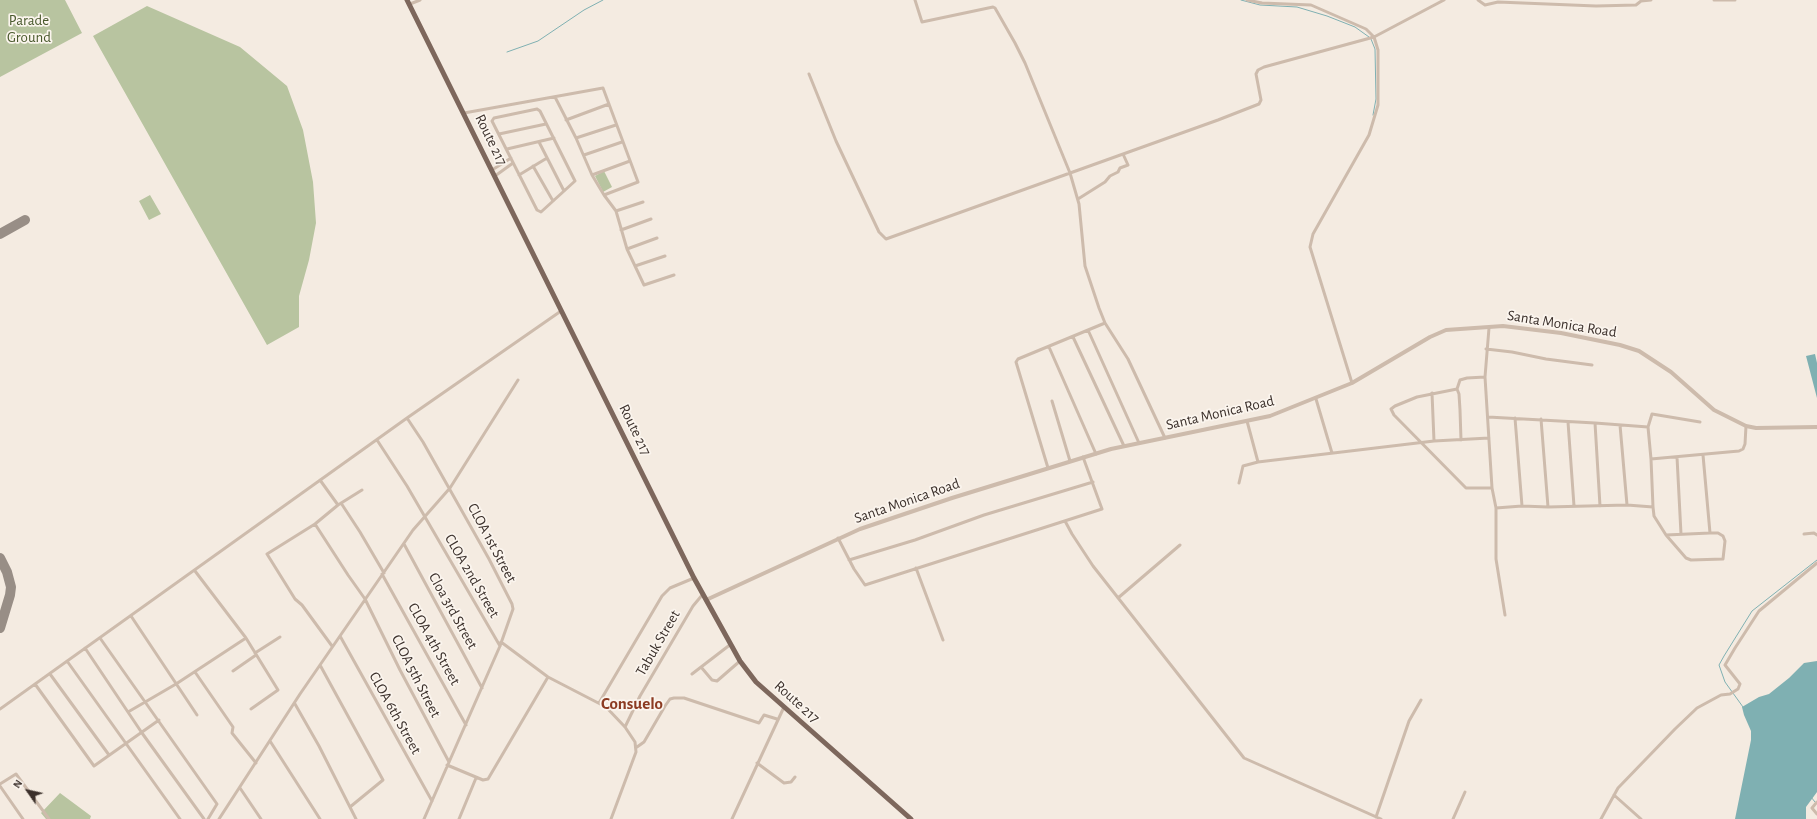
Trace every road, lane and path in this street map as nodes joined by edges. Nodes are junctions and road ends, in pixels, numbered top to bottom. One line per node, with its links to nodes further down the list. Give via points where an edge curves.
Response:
1 (420, 0): 9 (street)
2 (915, 0): 32 (street, via 922,22 995,8 1025,63)
3 (1247, 0): 10 (street, via 1311,5 1366,29)
4 (1444, 0): 10 (street)
5 (1478, 0): 6 (street, via 1485,5 1498,2 1596,6 1636,5 1641,0)
6 (1651, 0)
7 (1714, 0): 8 (street)
8 (1735, 0)
9 (409, 2): 14 (main road, Route 217)
10 (1374, 37): 24 (street, via 1264,67 1256,74 1261,100 1259,104); 59 (street, via 1378,50 1378,105 1370,135 1314,234 1310,247)
11 (809, 74): 32 (street, via 836,141 879,232 886,239)
12 (555, 97): 13 (street, via 603,88); 14 (street); 15 (street)
13 (609, 104): 15 (street); 17 (street)
14 (464, 113): 31 (main road, Route 217)
15 (566, 120): 20 (street)
16 (546, 124): 18 (street); 18 (street, via 537,109 494,118 492,121); 19 (street)
17 (616, 125): 20 (street); 22 (street)
18 (499, 134): 23 (street)
19 (554, 138): 21 (street); 36 (street, via 574,179)
20 (576, 138): 25 (street)
21 (539, 142): 23 (street); 27 (street)
22 (622, 142): 25 (street); 28 (street)
23 (507, 149): 26 (street)
24 (1123, 154): 32 (street); 38 (street, via 1128,165 1120,168 1106,182)
25 (584, 155): 33 (street)
26 (511, 158): 29 (street); 31 (street)
27 (547, 158): 30 (street); 36 (street)
28 (630, 161): 33 (street); 37 (street, via 638,182)
29 (513, 163): 34 (street); 35 (street)
30 (533, 166): 34 (street); 39 (street)
31 (492, 170): 35 (main road, Route 217)
32 (1070, 173): 38 (street)
33 (592, 174): 37 (street)
34 (519, 175): 39 (street, via 539,212)
35 (495, 176): 49 (main road, Route 217)
36 (564, 191): 39 (street)
37 (604, 195): 41 (street)
38 (1078, 199): 50 (street, via 1085,266)
39 (553, 201)
40 (643, 202): 41 (street)
41 (616, 211): 43 (street)
42 (651, 220): 43 (street)
43 (621, 230): 45 (street)
44 (657, 238): 45 (street)
45 (627, 249): 47 (street)
46 (665, 256): 47 (street)
47 (635, 266): 48 (street, via 644,285)
48 (674, 275)
49 (562, 310): 65 (street); 123 (main road, Route 217)
50 (1105, 323): 52 (street); 76 (street, via 1128,359)
51 (1489, 328): 55 (street); 59 (street, Santa Monica Road, via 1442,331); 73 (street, Santa Monica Road, via 1503,326 1562,333 1639,351 1671,372 1714,410)
52 (1088, 330): 53 (street); 81 (street)
53 (1073, 337): 54 (street); 83 (street)
54 (1049, 347): 85 (street); 92 (street, via 1018,359 1016,364)
55 (1486, 349): 56 (street); 57 (street)
56 (1592, 365)
57 (1485, 377): 60 (street, via 1460,380); 64 (street)
58 (518, 380): 96 (street)
59 (1352, 383): 62 (street, Santa Monica Road)
60 (1457, 389): 61 (street); 79 (street)
61 (1432, 393): 80 (street); 82 (street, via 1391,409)
62 (1316, 399): 68 (street, Santa Monica Road, via 1270,416); 84 (street)
63 (1052, 401): 90 (street)
64 (1488, 417): 66 (street); 77 (street)
65 (407, 418): 78 (street); 96 (street, CLOA 1st Street)
66 (1515, 418): 67 (street); 101 (street)
67 (1542, 419): 69 (street); 104 (street)
68 (1247, 421): 76 (street, Santa Monica Road); 91 (street)
69 (1568, 422): 71 (street); 102 (street)
70 (1700, 422): 74 (street, via 1652,414)
71 (1595, 423): 72 (street); 103 (street)
72 (1620, 425): 74 (street); 100 (street)
73 (1746, 426): 75 (street, Santa Monica Road); 86 (street, via 1743,449)
74 (1648, 427): 89 (street)
75 (1817, 427)
76 (1165, 438): 81 (street, Santa Monica Road)
77 (1489, 438): 79 (street); 97 (street)
78 (377, 440): 93 (street); 107 (street, CLOA 2nd Street)
79 (1461, 440): 80 (street)
80 (1434, 442): 82 (street)
81 (1139, 443): 83 (street, Santa Monica Road)
82 (1422, 443): 84 (street); 97 (street, via 1466,488)
83 (1124, 446): 85 (street, Santa Monica Road)
84 (1332, 453): 91 (street)
85 (1096, 454): 88 (street, Santa Monica Road)
86 (1703, 454): 87 (street); 110 (street)
87 (1677, 456): 89 (street); 111 (street)
88 (1083, 457): 90 (street, Santa Monica Road); 94 (street)
89 (1651, 459): 105 (street)
90 (1070, 461): 92 (street, Santa Monica Road)
91 (1258, 462): 95 (street, via 1243,466)
92 (1048, 468): 115 (street, Santa Monica Road)
93 (320, 480): 99 (street, CLOA 4th Street); 121 (street)
94 (1093, 482): 108 (street, via 1102,509); 118 (street)
95 (1239, 483)
96 (450, 488): 107 (street); 135 (street, CLOA 1st Street, via 512,604 513,609)
97 (1492, 488): 106 (street)
98 (362, 490): 99 (street)
99 (339, 504): 109 (street); 122 (street, CLOA 4th Street, via 360,532)
100 (1626, 505): 103 (street); 105 (street)
101 (1522, 506): 104 (street); 106 (street)
102 (1574, 506): 103 (street); 104 (street)
103 (1600, 506)
104 (1548, 507)
105 (1653, 507): 113 (street, via 1654,516)
106 (1496, 508): 128 (street, via 1496,559)
107 (425, 517): 116 (street); 135 (street, CLOA 2nd Street)
108 (1065, 521): 120 (street); 125 (street, via 1093,566)
109 (315, 524): 126 (street, CLOA 5th Street); 137 (street, via 267,554 295,599)
110 (1710, 533): 111 (street); 113 (street, via 1723,536 1723,559 1686,558)
111 (1681, 534): 113 (street)
112 (1804, 534): 114 (street)
113 (1666, 535)
114 (1817, 535)
115 (838, 538): 118 (street); 127 (street, Santa Monica Road)
116 (404, 544): 122 (street); 151 (street, Cloa 3rd Street)
117 (1180, 545): 125 (street)
118 (849, 560): 120 (street, via 865,585)
119 (1817, 563): 178 (street, via 1759,611 1735,648 1725,665 1740,684 1734,691 1697,708 1648,756)
120 (916, 568): 134 (street)
121 (195, 571): 129 (street); 133 (street)
122 (383, 574): 126 (street); 163 (street, CLOA 4th Street)
123 (694, 578): 124 (main road, Route 217); 154 (street, via 670,588 662,596)
124 (703, 594): 127 (main road, Route 217); 164 (street, Tabuk Street, via 682,623)
125 (1118, 598): 183 (street, via 1244,758)
126 (365, 599): 130 (street); 172 (street, CLOA 5th Street)
127 (706, 600): 136 (main road, Route 217)
128 (1505, 614)
129 (131, 616): 132 (street); 150 (street)
130 (340, 636): 137 (street); 179 (street, CLOA 6th Street)
131 (280, 637): 139 (street)
132 (100, 638): 138 (street); 153 (street)
133 (246, 638): 139 (street); 145 (street)
134 (943, 640)
135 (501, 644): 148 (street); 151 (street)
136 (731, 644): 141 (main road, Route 217); 143 (street)
137 (332, 646): 142 (street)
138 (85, 648): 140 (street); 159 (street)
139 (256, 654): 144 (street); 158 (street, via 278,690)
140 (67, 661): 146 (street); 167 (street)
141 (740, 661): 143 (street, via 717,681 712,680); 156 (main road, Route 217, via 756,682)
142 (320, 665): 155 (street); 181 (street, via 383,780)
143 (701, 667): 147 (street)
144 (233, 671)
145 (195, 672): 150 (street); 170 (street, via 233,727 232,732)
146 (50, 674): 149 (street); 169 (street)
147 (692, 674)
148 (548, 677): 154 (street); 174 (street, via 488,779)
149 (36, 684): 157 (street); 169 (street, via 94,766)
150 (176, 684): 153 (street); 160 (street)
151 (482, 688): 163 (street)
152 (1421, 700): 183 (street, via 1408,721)
153 (146, 702): 159 (street); 162 (street)
154 (599, 703): 164 (street)
155 (295, 704): 166 (street); 181 (street)
156 (784, 707): 161 (street); 197 (main road, Route 217)
157 (0, 709)
158 (251, 709)
159 (128, 712): 165 (street)
160 (197, 715)
161 (777, 719): 168 (street, via 764,715 760,723 684,698 674,698 668,703 644,742); 171 (street)
162 (159, 720): 165 (street); 188 (street, via 217,804)
163 (466, 725): 172 (street)
164 (625, 726): 168 (street)
165 (142, 733): 167 (street); 187 (street)
166 (270, 741): 170 (street); 191 (street)
167 (126, 744): 169 (street); 186 (street)
168 (637, 747): 195 (street)
169 (109, 755)
170 (256, 763): 176 (street)
171 (757, 763): 173 (street, via 784,783 791,782); 196 (street)
172 (448, 764): 174 (street); 179 (street)
173 (795, 777)
174 (476, 778): 194 (street)
175 (0, 785): 184 (street); 185 (street, via 16,774)
176 (240, 788): 189 (street); 190 (street)
177 (1465, 792): 199 (street)
178 (1614, 795): 200 (street); 201 (street)
179 (432, 801): 193 (street)
180 (1816, 804): 182 (street, via 1812,808)
181 (350, 807): 192 (street)
182 (1817, 814)
183 (1376, 816): 198 (street)
184 (23, 819)
185 (49, 819)
186 (180, 819)
187 (204, 819)
188 (208, 819)
189 (219, 819)
190 (261, 819)
191 (320, 819)
192 (356, 819)
193 (424, 819)
194 (459, 819)
195 (611, 819)
196 (732, 819)
197 (911, 819)
198 (1381, 819)
199 (1453, 819)
200 (1600, 819)
201 (1641, 819)

